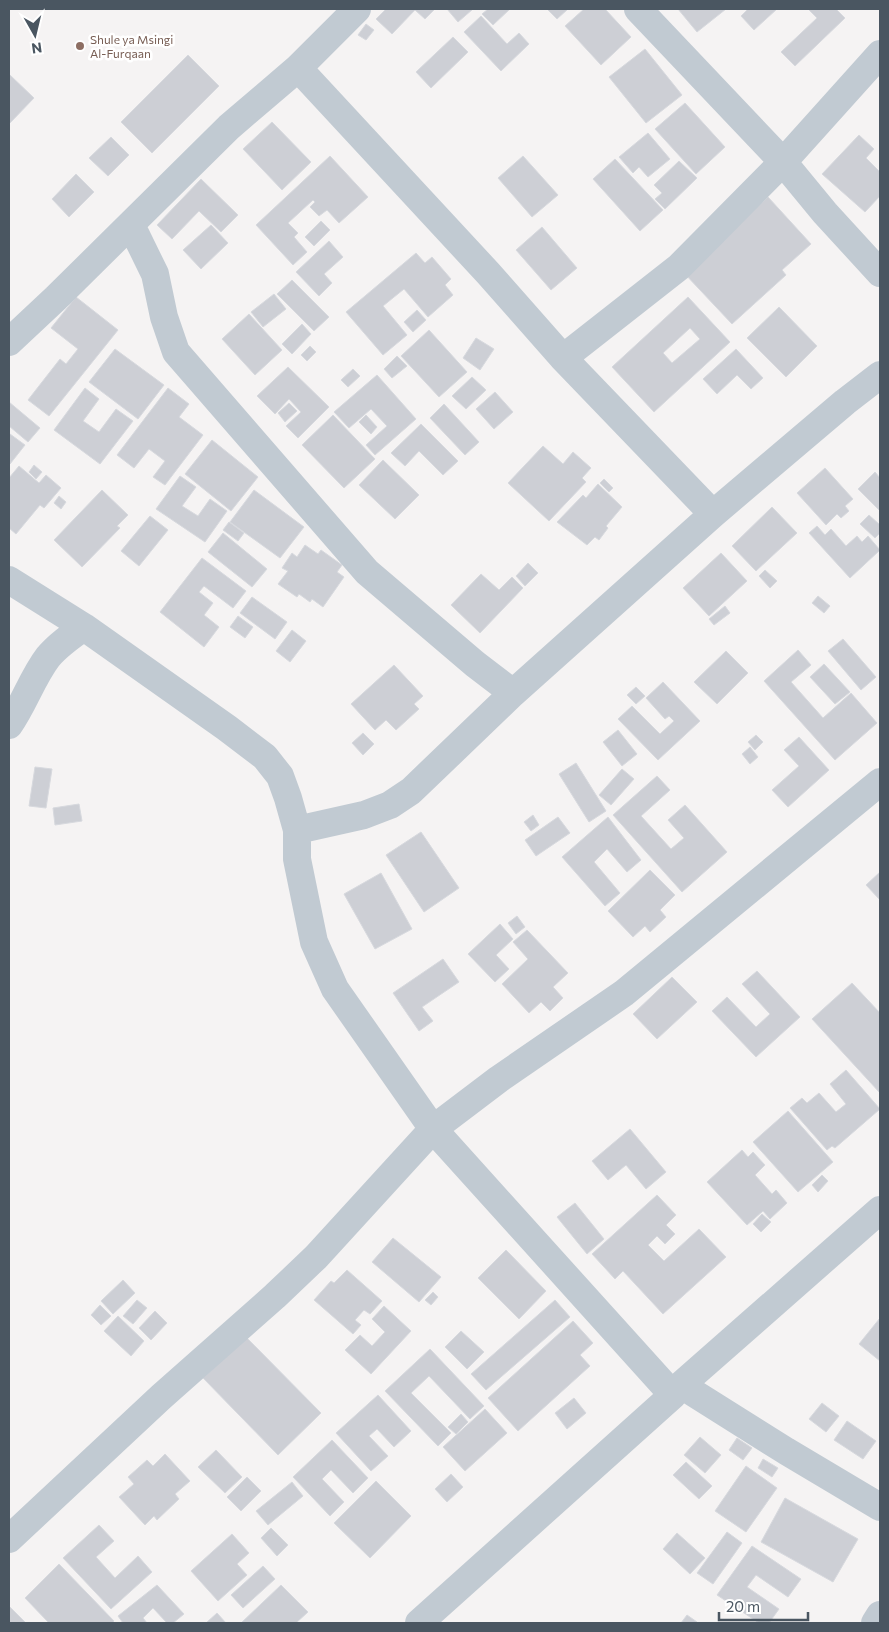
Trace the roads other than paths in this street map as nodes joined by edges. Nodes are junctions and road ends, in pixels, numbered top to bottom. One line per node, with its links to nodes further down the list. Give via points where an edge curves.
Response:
1 (357, 9): 4 (street)
2 (638, 9): 5 (street)
3 (880, 54): 5 (street)
4 (298, 68): 6 (street, via 230,127); 9 (street)
5 (784, 162): 7 (street); 9 (street, via 679,267)
6 (131, 225): 8 (street); 14 (street, via 155,274 176,352 367,572)
7 (880, 273)
8 (9, 342)
9 (563, 358): 11 (street)
10 (880, 375): 11 (street)
11 (713, 514): 14 (street)
12 (9, 580): 13 (street)
13 (84, 627): 15 (street, via 48,657); 17 (street, via 265,757 280,776)
14 (513, 693): 17 (street, via 430,774 390,805 364,815)
15 (9, 725)
16 (880, 782): 18 (street, via 624,993)
17 (297, 830): 18 (street, via 297,859 314,942 335,989)
18 (433, 1129): 20 (street); 22 (street, via 316,1257)
19 (880, 1210): 20 (street)
20 (677, 1390): 21 (street); 24 (street)
21 (880, 1507)
22 (9, 1539)
23 (880, 1615): 25 (street)
24 (419, 1623)
25 (875, 1623)

